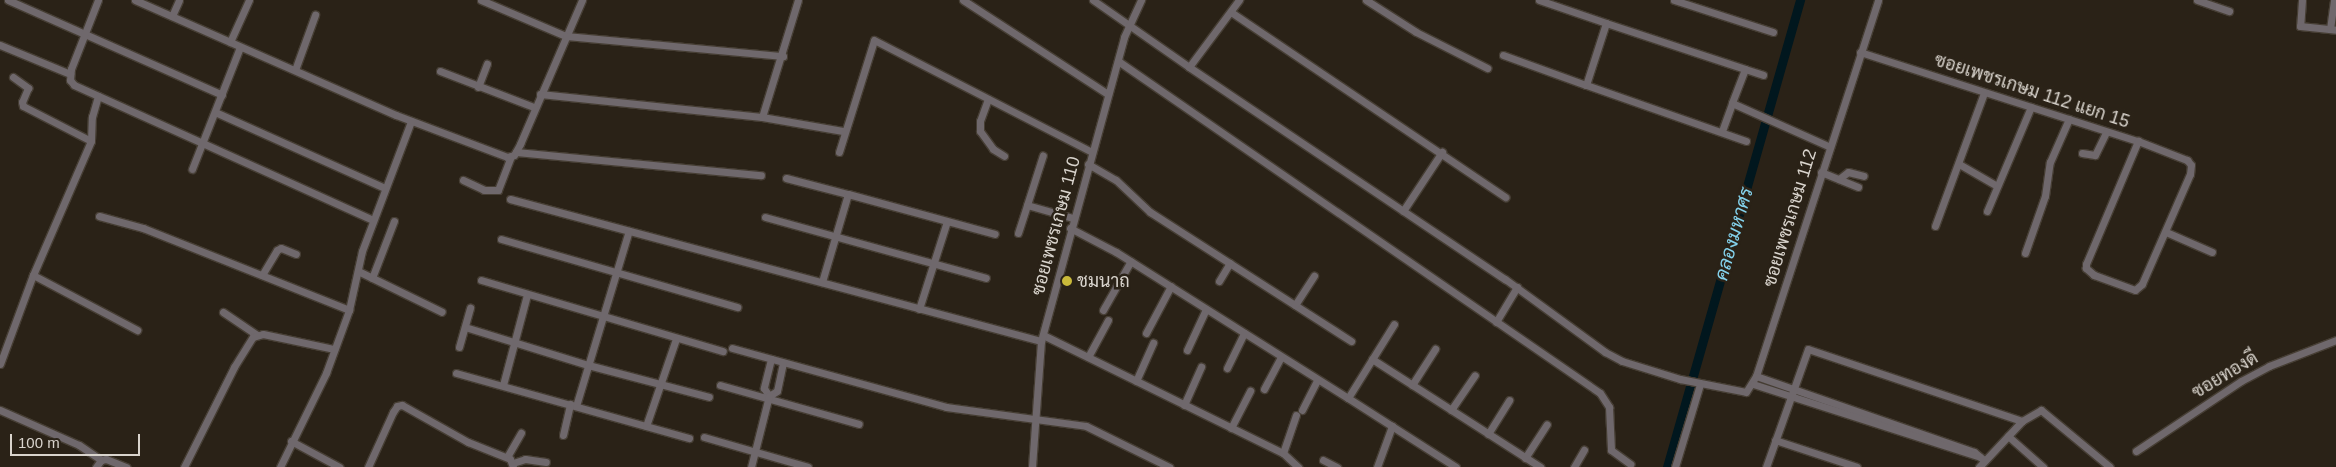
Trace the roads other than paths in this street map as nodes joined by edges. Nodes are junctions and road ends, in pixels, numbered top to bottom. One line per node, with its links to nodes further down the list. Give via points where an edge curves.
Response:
1 (8, 0): 27 (street)
2 (98, 0): 27 (street)
3 (136, 0): 23 (street)
4 (179, 0): 23 (street)
5 (250, 0): 30 (street)
6 (481, 0): 29 (street)
7 (582, 0): 29 (street)
8 (798, 0): 35 (street)
9 (964, 0): 50 (street)
10 (1093, 0): 25 (street)
11 (1141, 0): 25 (street, ซอยเพชรเกษม 110)
12 (1239, 0): 21 (street)
13 (1366, 0): 39 (street, via 1416,32)
14 (1539, 0): 24 (street)
15 (1674, 0): 28 (street)
16 (1878, 0): 33 (street, ซอยเพชรเกษม 112)
17 (2197, 0): 20 (street)
18 (2302, 0): 26 (street, via 2300,26)
19 (2334, 0): 26 (street)
20 (2229, 11)
21 (1231, 12): 38 (street); 71 (street)
22 (315, 15): 41 (street)
23 (172, 16): 30 (street)
24 (1606, 23): 40 (street); 46 (street)
25 (1128, 25): 36 (street, ซอยเพชรเกษม 110); 38 (street)
26 (2333, 30)
27 (85, 32): 43 (street); 51 (street)
28 (1773, 32)
29 (566, 36): 35 (street); 49 (street)
30 (230, 42): 32 (street)
31 (0, 45): 43 (street)
32 (240, 47): 41 (street); 51 (street)
33 (1860, 52): 48 (street, ซอยเพชรเกษม 112 แยก 15); 68 (street, ซอยเพชรเกษม 112)
34 (1503, 55): 46 (street)
35 (783, 56): 58 (street)
36 (1118, 61): 50 (street, ซอยเพชรเกษม 110); 138 (street)
37 (486, 64): 47 (street)
38 (1189, 67): 92 (street)
39 (1487, 68)
40 (1745, 69): 44 (street); 54 (street)
41 (295, 70): 60 (street)
42 (440, 72): 47 (street)
43 (70, 74): 52 (street, via 74,85)
44 (1762, 75)
45 (13, 77): 65 (street, via 28,88 23,106)
46 (1586, 85): 62 (street)
47 (478, 87): 55 (street)
48 (1984, 93): 56 (street, ซอยเพชรเกษม 112 แยก 15); 77 (street)
49 (540, 94): 55 (street); 58 (street)
50 (1108, 94): 70 (street, ซอยเพชรเกษม 110)
51 (222, 95): 57 (street)
52 (98, 96): 65 (street, via 92,117); 67 (street)
53 (988, 99): 61 (street, via 874,40); 70 (street); 75 (street, via 980,131 993,149)
54 (1732, 103): 62 (street); 68 (street)
55 (534, 107): 73 (street)
56 (2031, 107): 59 (street, ซอยเพชรเกษม 112 แยก 15); 86 (street)
57 (215, 112): 67 (street); 87 (street)
58 (762, 118): 61 (street)
59 (2069, 119): 63 (street, ซอยเพชรเกษม 112 แยก 15); 109 (street, via 2050,162 2045,196)
60 (411, 121): 73 (street, via 493,153); 87 (street)
61 (843, 131): 69 (street)
62 (1722, 131): 64 (street)
63 (2106, 132): 66 (street, ซอยเพชรเกษม 112 แยก 15); 72 (street, via 2095,155)
64 (1746, 141)
65 (91, 142): 116 (street)
66 (2138, 142): 103 (street, ซอยเพชรเกษม 112 แยก 15, via 2187,160 2191,165); 103 (street, via 2088,256 2086,268 2094,275 2135,290 2142,284)
67 (201, 144): 78 (street); 97 (street)
68 (1828, 146): 79 (street, ซอยเพชรเกษม 112)
69 (839, 152)
70 (1092, 152): 76 (street, ซอยเพชรเกษม 110)
71 (1442, 152): 89 (street); 92 (street)
72 (2082, 153)
73 (514, 154): 80 (street); 84 (street, via 498,190 484,190)
74 (1044, 154): 91 (street)
75 (1004, 156)
76 (1088, 164): 96 (street, ซอยเพชรเกษม 110); 113 (street, via 1116,180 1150,212)
77 (1959, 164): 86 (street); 100 (street)
78 (192, 169)
79 (1821, 172): 83 (street); 168 (street, ซอยเพชรเกษม 112)
80 (760, 176)
81 (1864, 176): 83 (street, via 1848,172)
82 (786, 178): 88 (street)
83 (1839, 179): 85 (street)
84 (463, 180)
85 (1858, 186)
86 (1997, 186): 93 (street)
87 (386, 188): 97 (street)
88 (848, 194): 99 (street); 106 (street)
89 (1505, 197)
90 (510, 199): 102 (street)
91 (1027, 205): 96 (street); 104 (street)
92 (1403, 211): 125 (street)
93 (1987, 211)
94 (99, 216): 117 (street, via 144,228)
95 (765, 217): 106 (street)
96 (1072, 218): 101 (street, ซอยเพชรเกษม 110)
97 (373, 220): 114 (street)
98 (394, 221): 119 (street)
99 (947, 221): 105 (street); 111 (street)
100 (1935, 226)
101 (1070, 228): 112 (street); 145 (street, ซอยเพชรเกษม 110)
102 (629, 230): 115 (street); 123 (street)
103 (2166, 232): 108 (street)
104 (1018, 233)
105 (995, 234)
106 (836, 236): 111 (street); 123 (street)
107 (501, 239): 115 (street)
108 (2212, 252)
109 (2025, 253)
110 (296, 254): 117 (street, via 281,248 277,250)
111 (933, 262): 120 (street); 130 (street)
112 (1131, 262): 124 (street); 133 (street)
113 (1230, 263): 122 (street); 127 (street)
114 (358, 271): 119 (street); 132 (street)
115 (617, 274): 128 (street); 136 (street)
116 (33, 275): 141 (street); 162 (street)
117 (262, 275): 132 (street)
118 (1314, 276): 127 (street)
119 (372, 278): 135 (street)
120 (986, 278)
121 (482, 280): 126 (street)
122 (1219, 281)
123 (822, 282): 130 (street)
124 (1171, 286): 131 (street); 142 (street)
125 (1517, 287): 138 (street); 171 (street, via 1614,358)
126 (527, 295): 136 (street); 149 (street)
127 (1295, 305): 148 (street)
128 (737, 307)
129 (470, 308): 140 (street)
130 (919, 309): 145 (street)
131 (1206, 309): 143 (street); 155 (street)
132 (349, 310): 154 (street)
133 (1103, 310)
134 (223, 312): 144 (street)
135 (442, 312)
136 (603, 317): 146 (street); 163 (street)
137 (1108, 320): 158 (street)
138 (1496, 322): 214 (street, via 1606,400 1611,450)
139 (1394, 324): 160 (street)
140 (465, 327): 149 (street); 151 (street)
141 (137, 330)
142 (1146, 333)
143 (1244, 334): 157 (street); 165 (street)
144 (256, 335): 154 (street); 217 (street, via 248,340)
145 (1042, 338): 158 (street); 189 (street, ซอยเพชรเกษม 110)
146 (676, 339): 156 (street); 172 (street)
147 (2336, 340): 205 (street, ซอยทองดี, via 2269,366 2241,381)
148 (1351, 341)
149 (515, 342): 163 (street); 174 (street)
150 (1154, 344): 170 (street)
151 (460, 347)
152 (732, 348): 159 (street)
153 (1435, 349): 176 (street)
154 (334, 350): 203 (street, via 326,373)
155 (1187, 350)
156 (723, 351)
157 (1281, 357): 169 (street); 178 (street)
158 (1088, 358): 170 (street)
159 (771, 359): 161 (street); 181 (street, via 764,388)
160 (1372, 359): 176 (street); 183 (street)
161 (783, 363): 181 (street, via 776,391); 189 (street, via 946,407)
162 (0, 364)
163 (588, 365): 172 (street); 185 (street)
164 (1201, 366): 186 (street)
165 (1227, 368)
166 (456, 372): 174 (street)
167 (1475, 375): 188 (street)
168 (1756, 376): 173 (street, ซอยเพชรเกษม 112); 177 (street)
169 (1317, 380): 183 (street); 207 (street, via 1299,412)
170 (1136, 381): 186 (street)
171 (1697, 383): 173 (street, via 1746,392); 231 (street)
172 (661, 384): 180 (street); 193 (street)
173 (1753, 384): 182 (street)
174 (503, 385): 185 (street)
175 (720, 385): 181 (street)
176 (1412, 385): 188 (street)
177 (1792, 388): 182 (street); 190 (street, via 1805,353 1812,349); 213 (street, via 1974,452)
178 (1264, 389)
179 (1250, 391): 195 (street)
180 (709, 397)
181 (769, 397): 191 (street); 206 (street)
182 (1790, 397): 202 (street); 213 (street)
183 (1348, 398): 194 (street)
184 (1509, 400): 197 (street)
185 (573, 405): 193 (street); 198 (street)
186 (1184, 405): 195 (street)
187 (0, 410): 209 (street, via 79,445)
188 (1451, 410): 197 (street)
189 (1033, 417): 223 (street, ซอยเพชรเกษม 110); 224 (street, via 1086,426)
190 (2022, 421): 199 (street); 235 (street, via 2035,412 2046,412)
191 (859, 424)
192 (1547, 424): 208 (street)
193 (646, 426): 201 (street)
194 (1392, 426): 227 (street); 228 (street)
195 (1231, 428): 207 (street)
196 (521, 433): 211 (street)
197 (1488, 434): 208 (street)
198 (563, 435)
199 (2008, 436): 213 (street); 234 (street)
200 (704, 437): 206 (street)
201 (689, 438)
202 (1775, 440): 232 (street); 233 (street)
203 (291, 441): 218 (street); 219 (street)
204 (1584, 450): 230 (street)
205 (2136, 451)
206 (755, 452): 221 (street); 222 (street)
207 (1283, 453): 225 (street)
208 (1525, 458): 229 (street)
209 (101, 460): 215 (street); 216 (street)
210 (1323, 460): 226 (street)
211 (511, 462): 212 (street, via 525,459); 220 (street, via 397,406)
212 (546, 462)
213 (1981, 463)
214 (1630, 464)
215 (96, 467)
216 (126, 467)
217 (184, 467)
218 (280, 467)
219 (339, 467)
220 (368, 467)
221 (751, 467)
222 (808, 467)
223 (1032, 467)
224 (1169, 467)
225 (1298, 467)
226 (1337, 467)
227 (1377, 467)
228 (1456, 467)
229 (1540, 467)
230 (1574, 467)
231 (1675, 467)
232 (1766, 467)
233 (1857, 467)
234 (2043, 467)
235 (2110, 467)

